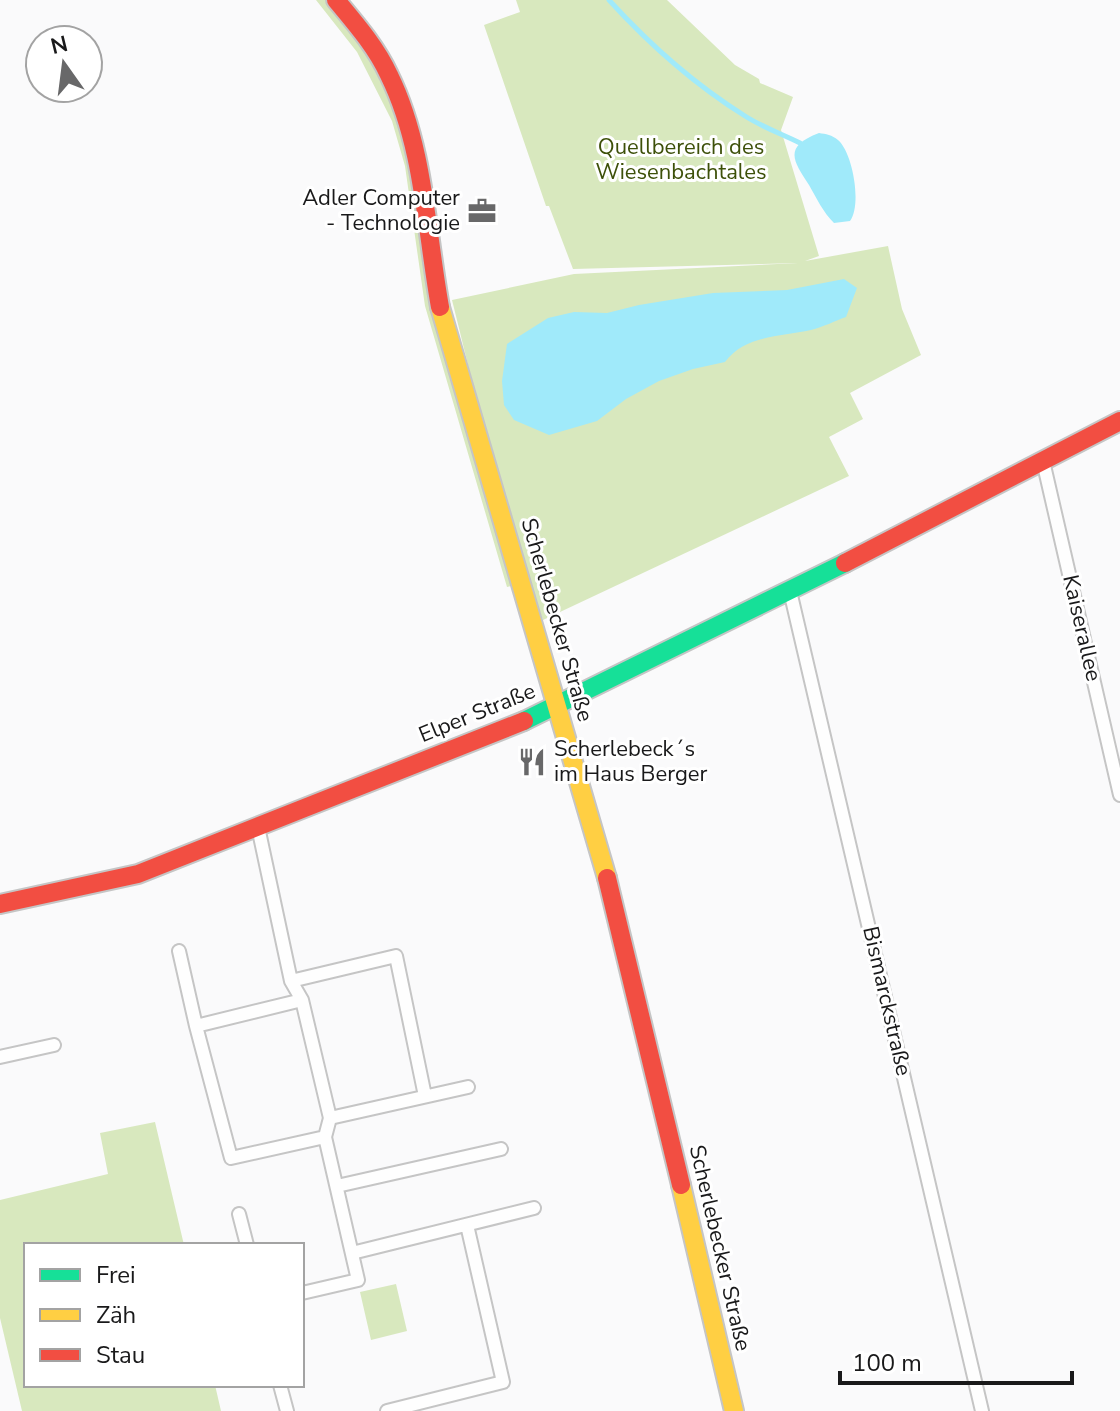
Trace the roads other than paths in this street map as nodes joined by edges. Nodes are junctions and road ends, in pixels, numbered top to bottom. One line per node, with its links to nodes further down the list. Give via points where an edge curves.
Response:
1 (336, 0): 5 (street, Scherlebecker Straße, via 383,62 409,121 442,318)
2 (1120, 421): 3 (street, Elper Straße)
3 (1043, 461): 4 (street, Elper Straße); 6 (street, Kaiserallee)
4 (790, 591): 5 (street, Elper Straße); 31 (street, Bismarckstraße)
5 (558, 706): 7 (street, Elper Straße); 30 (street, Scherlebecker Straße, via 614,901)
6 (1120, 795)
7 (258, 827): 8 (street, Elper Straße, via 138,874); 10 (street)
8 (0, 904)
9 (179, 951): 12 (street)
10 (291, 981): 11 (street); 16 (street, via 396,956)
11 (302, 1000): 12 (street); 17 (street)
12 (196, 1026): 18 (street, via 231,1158)
13 (54, 1045): 14 (street)
14 (0, 1057)
15 (468, 1087): 16 (street)
16 (425, 1096): 17 (street)
17 (330, 1118): 18 (street)
18 (325, 1137): 20 (street)
19 (501, 1149): 20 (street)
20 (337, 1186): 25 (street)
21 (534, 1208): 23 (street)
22 (239, 1214): 24 (street)
23 (467, 1225): 25 (street); 29 (street, via 503,1382)
24 (246, 1243)
25 (352, 1253): 26 (street, via 358,1280)
26 (304, 1293)
27 (281, 1387): 28 (street)
28 (287, 1411)
29 (387, 1411)
30 (734, 1411)
31 (982, 1411)

